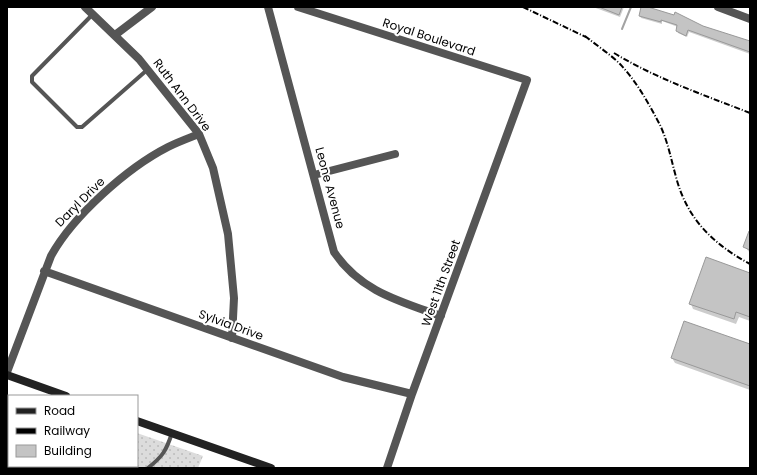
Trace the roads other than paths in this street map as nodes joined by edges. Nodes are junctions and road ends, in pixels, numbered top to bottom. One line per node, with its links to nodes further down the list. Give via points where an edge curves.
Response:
1 (85, 7): 6 (street, Ruth Ann Drive)
2 (152, 7): 8 (street)
3 (268, 7): 13 (street, Leone Avenue)
4 (298, 7): 10 (street, Royal Boulevard, via 527,80)
5 (718, 7): 7 (street)
6 (93, 14): 8 (street, Ruth Ann Drive); 9 (lane, via 32,76 32,82 77,127 82,127)
7 (750, 19)
8 (115, 34): 9 (street, Ruth Ann Drive)
9 (148, 69): 11 (street, Ruth Ann Drive)
10 (518, 106): 15 (street, West 11th Street)
11 (199, 134): 14 (street, Daryl Drive, via 168,147 142,163 107,191 74,222 59,241); 16 (street, Ruth Ann Drive, via 213,168 228,234 234,298)
12 (395, 154): 13 (street)
13 (314, 175): 15 (street, Leone Avenue, via 334,252 343,265 354,277 387,296)
14 (44, 271): 16 (street, Sylvia Drive); 17 (street, Daryl Drive)
15 (441, 316): 18 (street, West 11th Street)
16 (232, 338): 18 (street, Sylvia Drive, via 343,376)
17 (7, 374): 19 (main road)
18 (412, 394): 24 (street, West 11th Street)
19 (60, 395)
20 (138, 422): 21 (main road)
21 (172, 433): 22 (lane, via 161,459); 23 (main road)
22 (148, 468)
23 (271, 468)
24 (387, 468)

